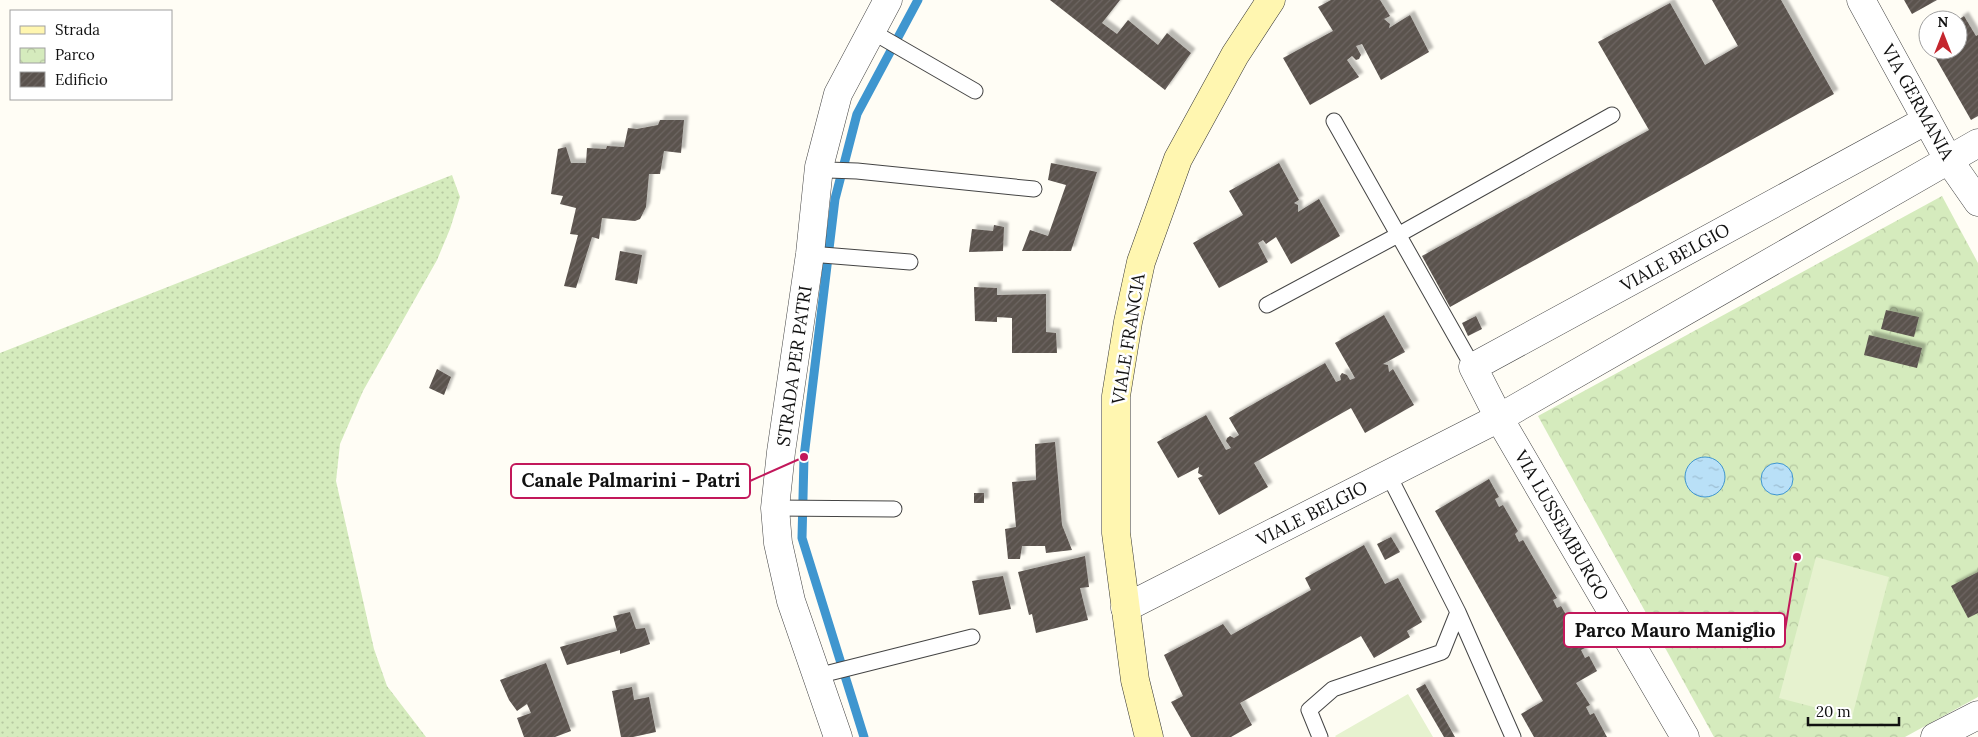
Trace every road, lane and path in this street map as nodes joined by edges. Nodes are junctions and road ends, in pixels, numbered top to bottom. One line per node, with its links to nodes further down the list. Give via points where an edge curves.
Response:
1 (888, 0): 4 (street, STRADA PER PATRI)
2 (1271, 0): 23 (street, VIALE FRANCIA, via 1235,56 1178,159 1141,262 1116,396 1116,532)
3 (1861, 0): 7 (street, VIA GERMANIA)
4 (876, 33): 5 (lane); 11 (street, STRADA PER PATRI, via 838,94)
5 (976, 91)
6 (1612, 115): 14 (lane)
7 (1927, 120): 10 (street, VIA GERMANIA); 18 (street, VIALE BELGIO)
8 (1334, 121): 14 (lane)
9 (1978, 143): 10 (street, VIALE BELGIO)
10 (1948, 159): 13 (street, VIA GERMANIA); 19 (street, VIALE BELGIO)
11 (824, 169): 12 (lane); 15 (street, STRADA PER PATRI)
12 (1034, 189)
13 (1978, 202)
14 (1398, 235): 17 (lane); 18 (lane)
15 (814, 254): 16 (lane); 21 (street, STRADA PER PATRI, via 781,452)
16 (910, 262)
17 (1267, 305)
18 (1473, 367): 19 (street)
19 (1499, 418): 20 (street, VIALE BELGIO); 34 (street, VIA LUSSEMBURGO)
20 (1388, 474): 23 (street, VIALE BELGIO); 24 (lane)
21 (781, 509): 22 (lane); 26 (street, STRADA PER PATRI, via 778,543 791,601)
22 (894, 509)
23 (1125, 608): 30 (street, VIALE FRANCIA, via 1135,680)
24 (1458, 612): 27 (lane, via 1442,652 1333,690); 33 (lane)
25 (972, 637): 26 (lane)
26 (822, 675): 29 (street, STRADA PER PATRI)
27 (1309, 710): 31 (lane); 32 (lane)
28 (1978, 714): 35 (street)
29 (838, 737)
30 (1149, 737)
31 (1311, 737)
32 (1320, 737)
33 (1513, 737)
34 (1685, 737)
35 (1935, 737)

